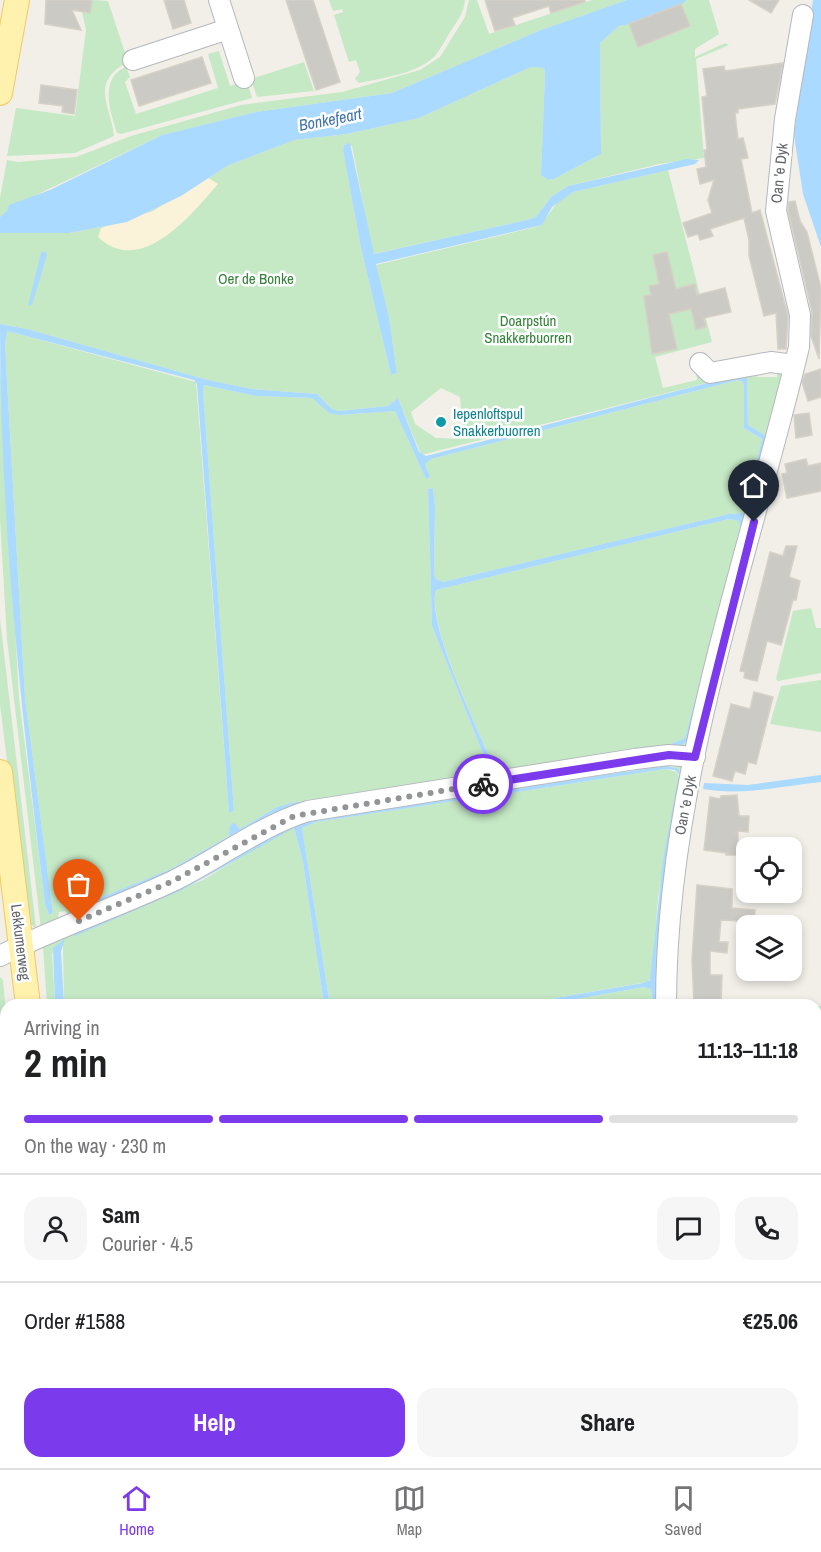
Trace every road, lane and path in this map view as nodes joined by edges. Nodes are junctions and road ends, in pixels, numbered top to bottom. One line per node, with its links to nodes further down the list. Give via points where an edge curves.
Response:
1 (16, 0): 7 (main road)
2 (219, 0): 4 (street)
3 (803, 15): 9 (street, Oan 'e Dyk, via 785,119 776,211 800,315)
4 (228, 29): 5 (street); 6 (street)
5 (133, 60)
6 (244, 78)
7 (0, 93)
8 (700, 363): 9 (street, via 710,373 759,363)
9 (794, 365): 10 (street, Oan 'e Dyk)
10 (695, 757): 12 (street, via 636,759 308,811 276,824 173,881); 15 (street, Oan 'e Dyk, via 673,880)
11 (0, 772): 12 (main road, Lekkumerweg)
12 (22, 944): 13 (street); 14 (main road, Lekkumerweg)
13 (0, 956)
14 (27, 999)
15 (666, 999)

